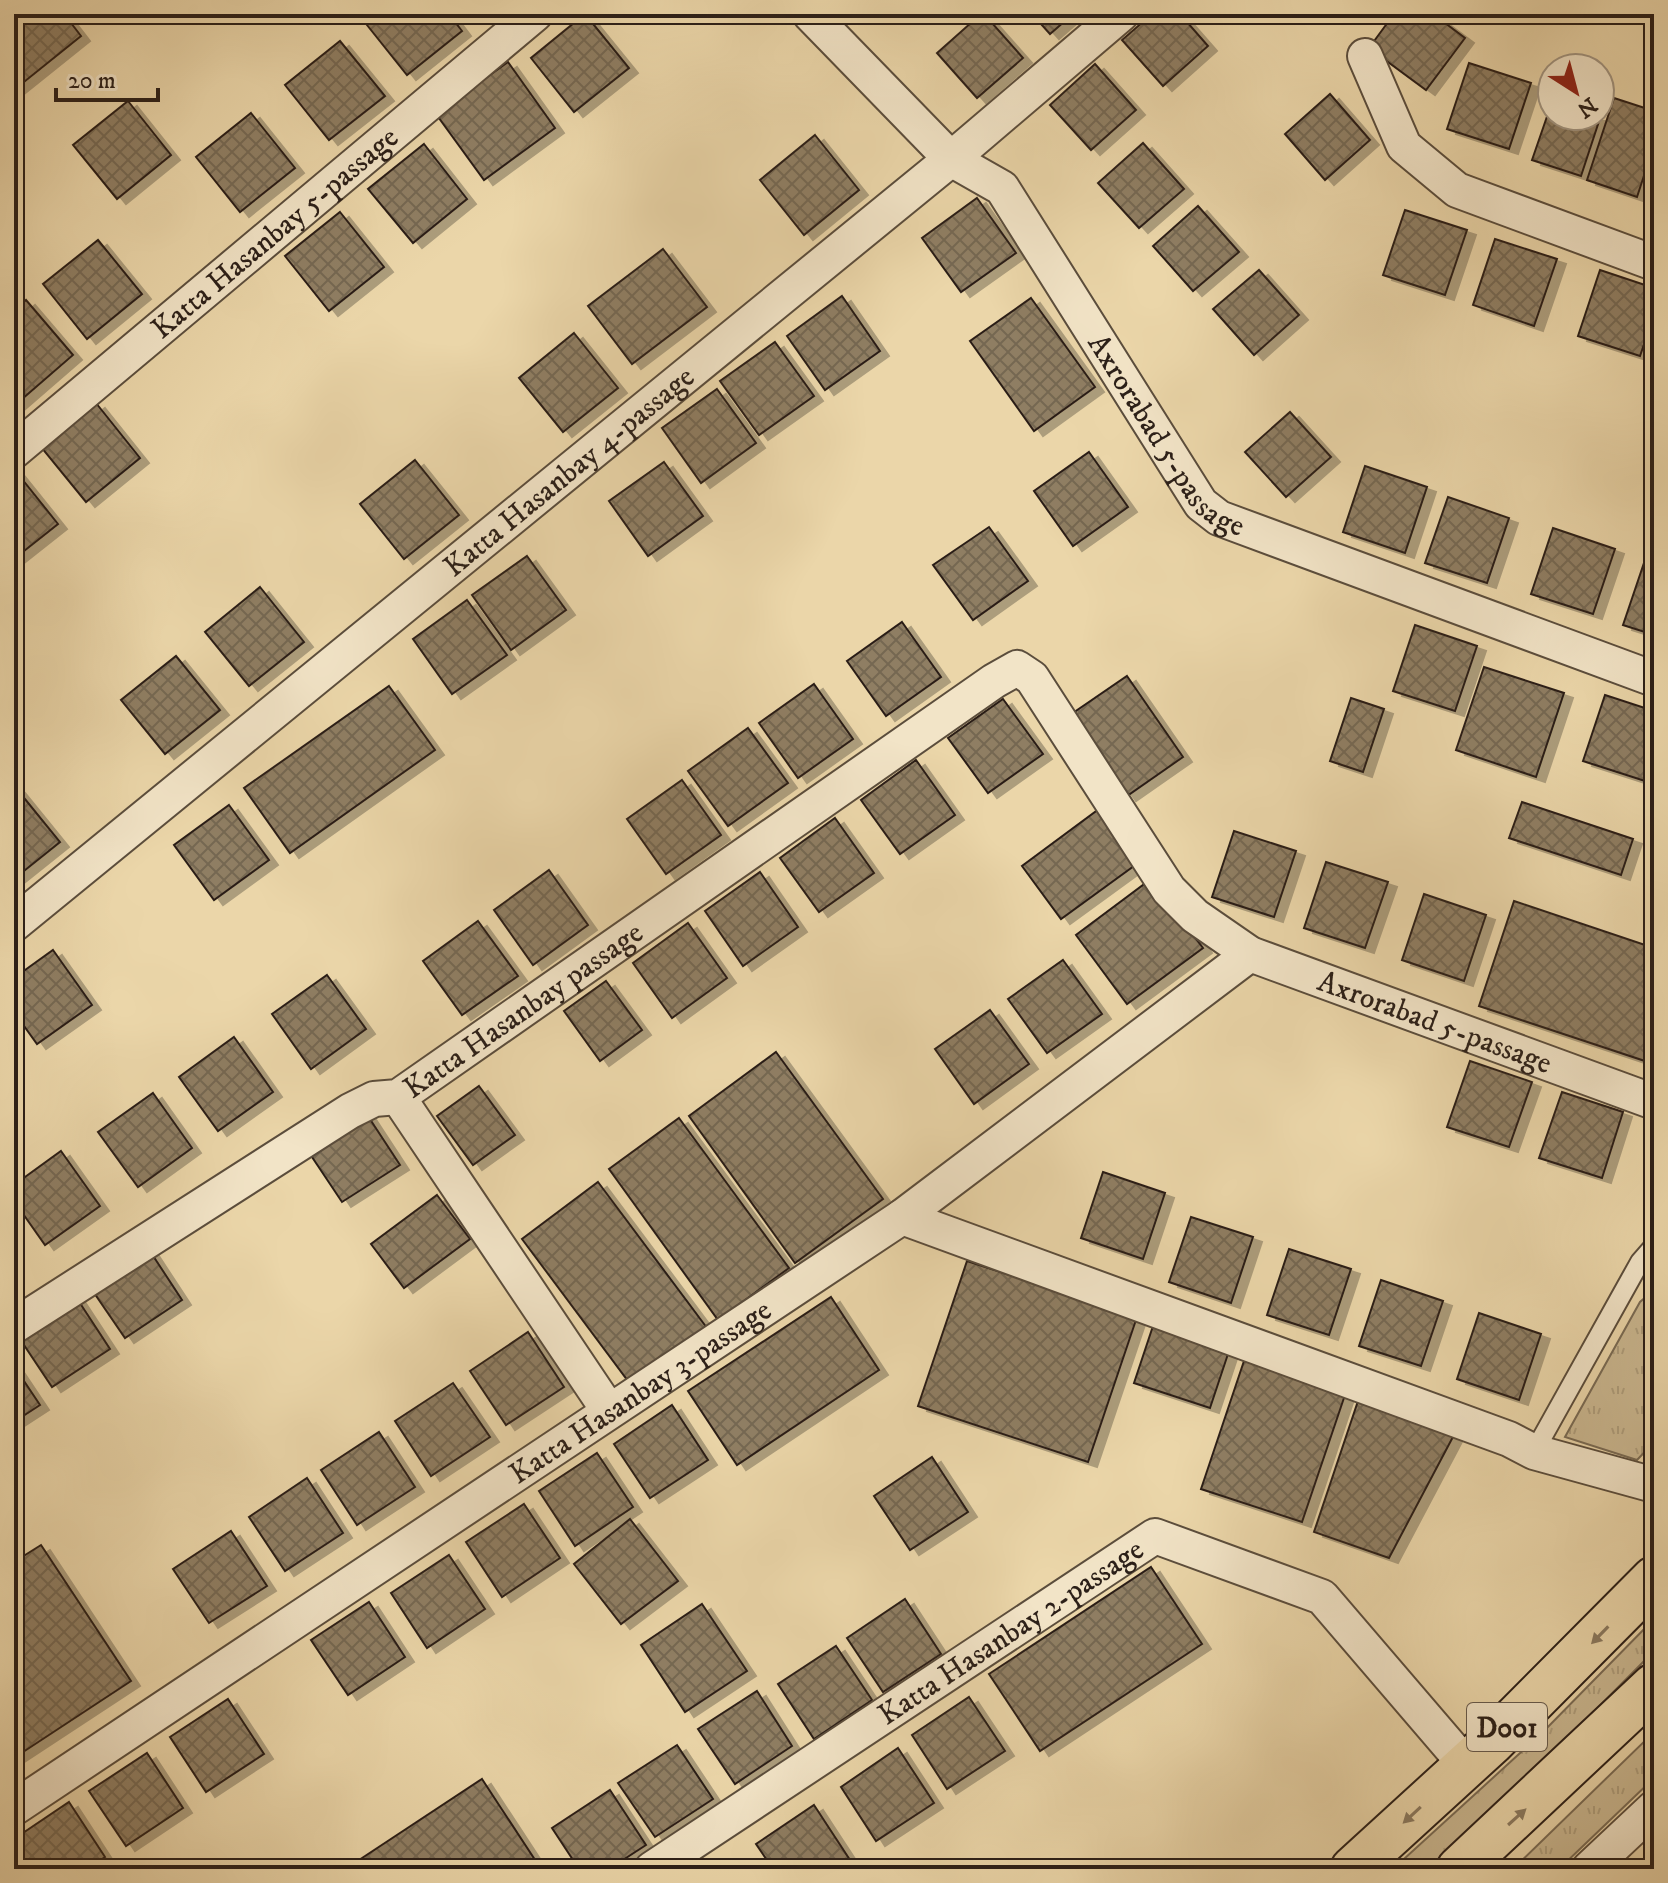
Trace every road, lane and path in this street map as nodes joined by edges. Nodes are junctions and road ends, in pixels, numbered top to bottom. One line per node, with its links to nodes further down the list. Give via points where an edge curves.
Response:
1 (535, 14): 7 (street, Katta Hasanbay 5-passage)
2 (810, 14): 5 (street, Axrorabad 5-passage)
3 (1121, 14): 5 (street, Katta Hasanbay 4-passage)
4 (1365, 56): 6 (street, via 1404,146 1457,190)
5 (951, 159): 9 (street, Axrorabad 5-passage, via 1002,188 1201,504 1219,518); 10 (street, Katta Hasanbay 4-passage)
6 (1654, 263)
7 (14, 451)
8 (1017, 668): 11 (street, Axrorabad 5-passage, via 1032,678 1169,890 1195,916); 12 (street, Katta Hasanbay passage)
9 (1654, 679)
10 (14, 924)
11 (1250, 954): 13 (street, Axrorabad 5-passage); 14 (street, Katta Hasanbay 3-passage)
12 (398, 1097): 16 (street, Katta Hasanbay passage, via 374,1099 350,1111); 17 (street)
13 (1654, 1102)
14 (902, 1217): 17 (street, Katta Hasanbay 3-passage); 18 (street)
15 (1654, 1246): 18 (lane, via 1640,1262)
16 (14, 1326)
17 (609, 1411): 23 (street, Katta Hasanbay 3-passage)
18 (1534, 1452): 19 (street)
19 (1654, 1485)
20 (1654, 1579): 22 (highway, D001, one-way to 22)
21 (1654, 1686): 27 (highway, D001, one-way to 21)
22 (1466, 1765): 25 (street, Katta Hasanbay 2-passage, via 1322,1597 1155,1536); 26 (highway, D001, one-way to 26)
23 (14, 1808)
24 (1654, 1808): 28 (street)
25 (652, 1869)
26 (1353, 1869)
27 (1459, 1869)
28 (1589, 1869)

